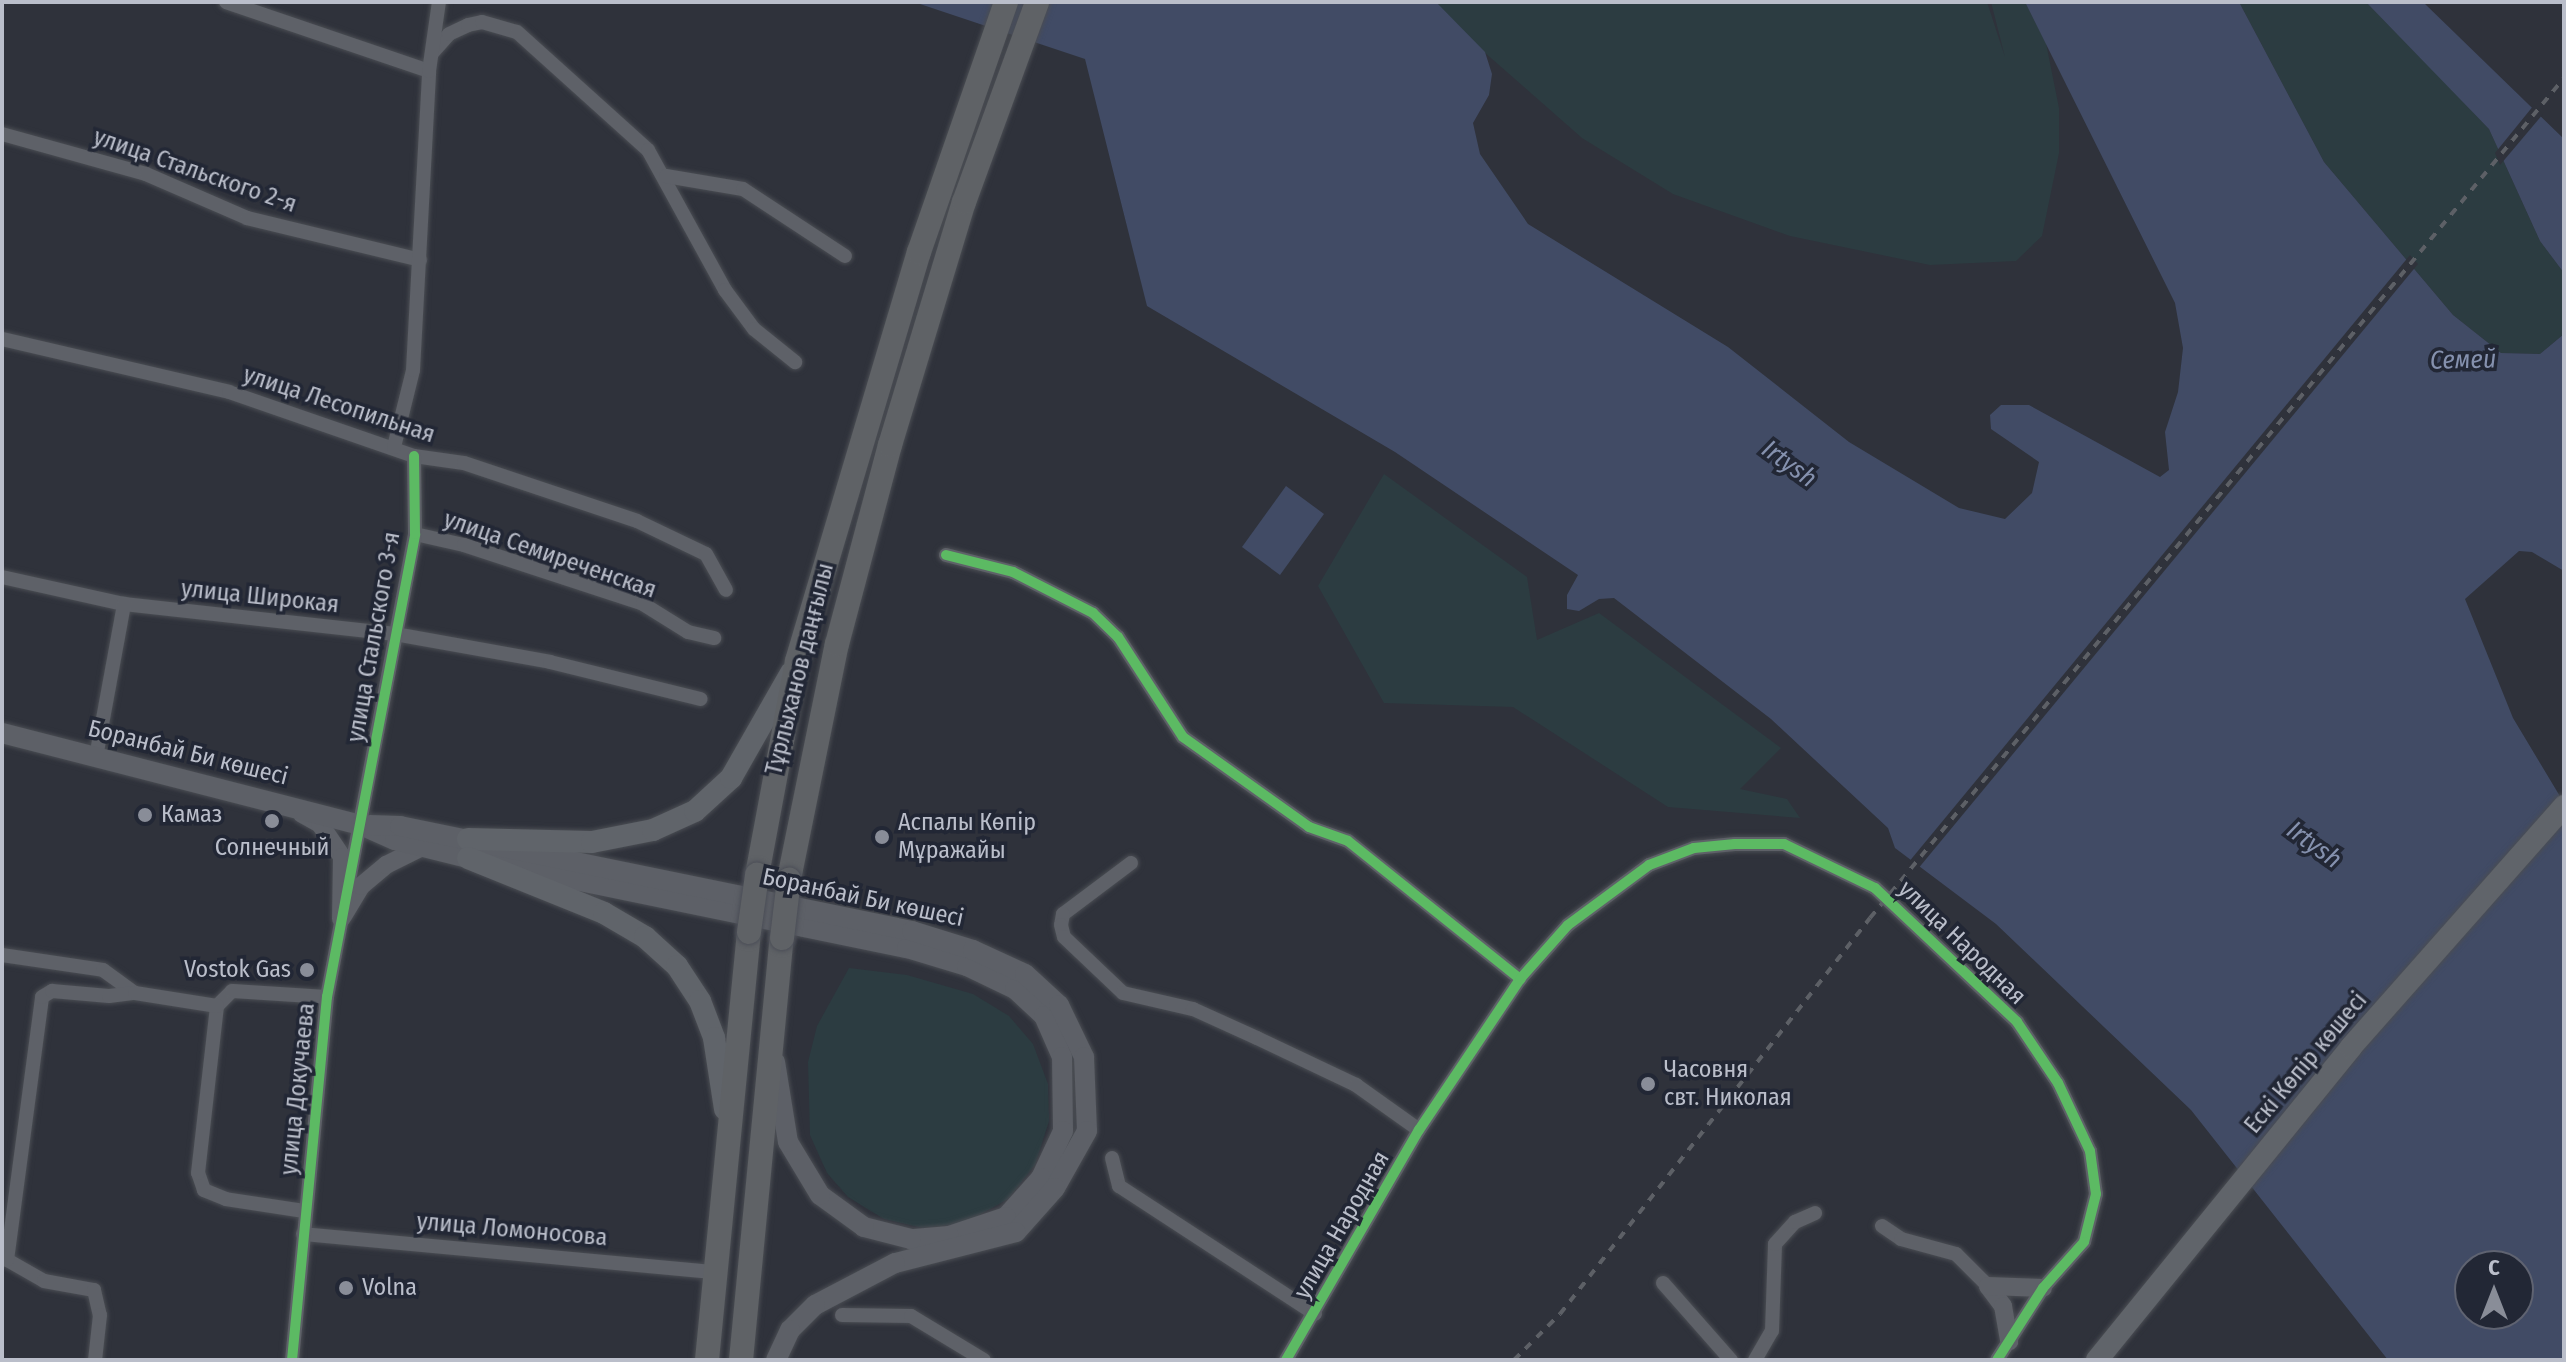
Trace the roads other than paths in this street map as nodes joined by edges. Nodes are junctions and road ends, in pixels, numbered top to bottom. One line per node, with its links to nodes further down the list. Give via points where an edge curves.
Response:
1 (226, 2): 6 (street)
2 (439, 2): 5 (street)
3 (1006, 2): 22 (highway, Тұрлыханов даңғылы, via 937,195)
4 (1037, 2): 38 (highway, Тұрлыханов даңғылы, bridge, via 964,202 890,445 837,644 789,879)
5 (433, 52): 6 (street); 8 (street, via 449,34 468,25 482,22 517,32 648,150)
6 (429, 71): 10 (street)
7 (2, 134): 10 (street, улица Стальского 2-я, via 146,174 247,218)
8 (666, 176): 9 (street, via 743,189); 12 (street, via 725,290 754,329)
9 (845, 256)
10 (420, 260): 13 (street, via 413,370)
11 (2, 339): 13 (street, улица Лесопильная, via 229,392)
12 (795, 362)
13 (394, 447): 14 (street, улица Лесопильная)
14 (414, 456): 15 (street, улица Стальского 3-я); 18 (street, улица Лесопильная, via 464,463 686,542 714,562)
15 (415, 534): 20 (street, улица Стальского 3-я); 21 (street, улица Семиреченская, via 643,604 688,632)
16 (946, 555): 34 (street, via 1013,572 1093,613 1118,637 1183,737 1309,827 1348,841)
17 (2, 577): 19 (street, улица Широкая)
18 (726, 590)
19 (124, 604): 20 (street, улица Широкая); 25 (street)
20 (395, 634): 23 (street, улица Широкая, via 550,662); 28 (street, улица Стальского 3-я)
21 (714, 638)
22 (797, 661): 30 (main road, via 731,778 695,811 653,830 592,842); 40 (highway, Тұрлыханов даңғылы, bridge, via 749,932)
23 (701, 699)
24 (2, 733): 25 (main road, Боранбай Би көшесі)
25 (96, 757): 26 (main road, Боранбай Би көшесі)
26 (289, 806): 28 (main road, Боранбай Би көшесі); 32 (street, via 320,824 334,840 344,874)
27 (2564, 806): 65 (main road, Ескі Көпір көшесі, via 2351,1047)
28 (361, 825): 29 (main road, Боранбай Би көшесі); 30 (main road, Боранбай Би көшесі, via 400,826); 32 (street, улица Докучаева)
29 (422, 847): 30 (main road, Боранбай Би көшесі); 32 (street, via 386,865 361,886)
30 (468, 849): 40 (main road, via 604,913 645,937 677,966 700,1001 714,1038 724,1085); 46 (main road, Боранбай Би көшесі, via 912,931 1025,974 1059,1005 1084,1057 1087,1131 1055,1188 1016,1232)
31 (1131, 863): 39 (street, via 1063,914 1061,925 1064,937 1123,993 1206,1014 1356,1085)
32 (341, 919): 36 (street, улица Докучаева)
33 (2, 955): 35 (street, via 103,970)
34 (1520, 979): 39 (street, улица Народная); 51 (street, улица Народная, via 1568,925 1608,892 1649,865 1694,848 1784,844 1875,888 2017,1022 2058,1083 2090,1151 2096,1194 2084,1242)
35 (135, 993): 37 (street); 47 (street, via 52,991 42,997)
36 (327, 997): 37 (street, via 232,991); 42 (street, улица Докучаева)
37 (217, 1006): 42 (street, via 198,1173 202,1184 226,1199)
38 (771, 1039): 46 (main road, via 788,1142 820,1195 864,1227 911,1239); 58 (highway, Тұрлыханов даңғылы)
39 (1419, 1130): 52 (street, улица Народная)
40 (728, 1158): 48 (highway, Тұрлыханов даңғылы)
41 (1112, 1158): 52 (street, via 1119,1186)
42 (304, 1211): 45 (street, улица Докучаева)
43 (1815, 1213): 63 (street, via 1795,1222 1775,1244 1772,1331)
44 (1882, 1226): 50 (street, via 1901,1239 1956,1254)
45 (303, 1234): 48 (street, улица Ломоносова); 56 (street, улица Докучаева)
46 (985, 1235): 59 (main road, via 895,1263 815,1305 790,1330)
47 (4, 1258): 55 (street, via 44,1281 94,1290 100,1315)
48 (716, 1272): 57 (highway, Тұрлыханов даңғылы)
49 (1663, 1283): 62 (street)
50 (1988, 1286): 51 (street); 54 (street, via 2003,1306)
51 (2043, 1288): 54 (street, улица Народная)
52 (1315, 1314): 61 (street, улица Народная)
53 (842, 1315): 60 (street, via 911,1316)
54 (2009, 1341): 64 (street, улица Народная)
55 (95, 1360)
56 (292, 1360)
57 (707, 1360)
58 (741, 1360)
59 (776, 1360)
60 (984, 1360)
61 (1286, 1360)
62 (1731, 1360)
63 (1755, 1360)
64 (1997, 1360)
65 (2097, 1360)

